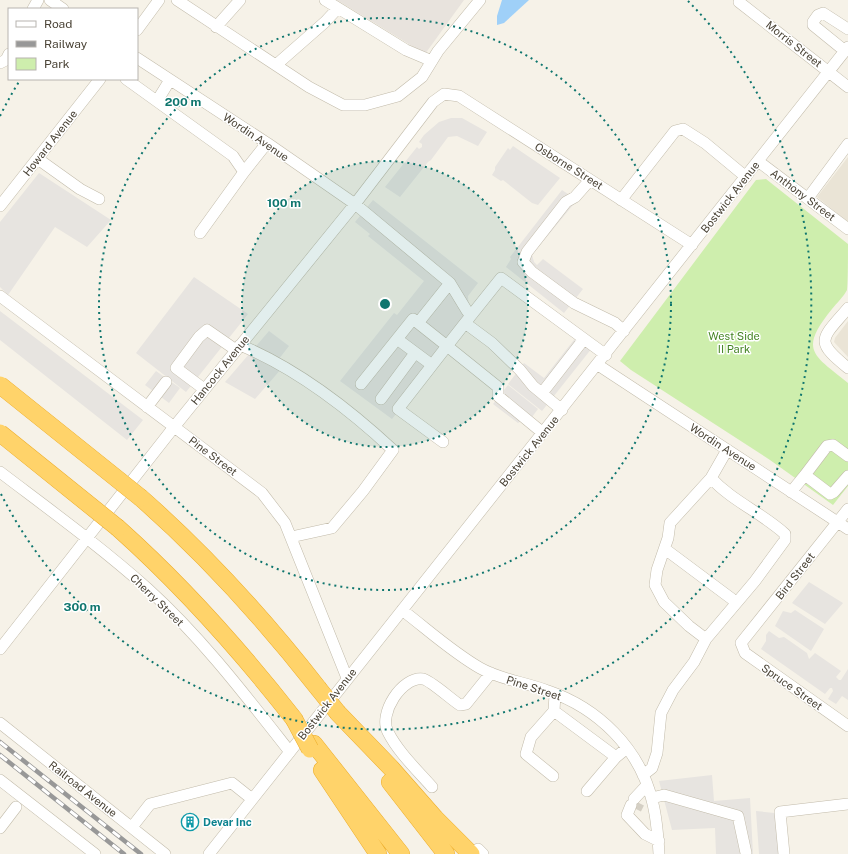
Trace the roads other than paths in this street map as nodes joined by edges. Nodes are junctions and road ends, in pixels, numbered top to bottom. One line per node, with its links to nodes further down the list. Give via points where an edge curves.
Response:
1 (50, 0): 8 (street)
2 (159, 0): 12 (street)
3 (177, 0): 10 (street)
4 (240, 0): 10 (street)
5 (325, 0): 9 (street)
6 (480, 0): 16 (street)
7 (739, 2): 19 (street, Morris Street)
8 (62, 8)
9 (338, 8): 16 (street, via 406,50); 18 (street)
10 (216, 27): 18 (street)
11 (848, 28): 13 (street, via 823,13 818,14 813,22 813,25)
12 (138, 29)
13 (846, 49): 19 (street, Bostwick Avenue)
14 (8, 56): 17 (street)
15 (138, 59): 22 (street, Wordin Avenue)
16 (432, 61): 18 (street, via 422,77 398,96 365,105 343,105)
17 (0, 62)
18 (276, 66)
19 (828, 72): 23 (street, Morris Street); 29 (street, Bostwick Avenue)
20 (99, 80): 28 (street, Howard Avenue)
21 (127, 80): 25 (street)
22 (170, 80): 25 (street); 26 (street, Wordin Avenue)
23 (848, 87)
24 (444, 94): 32 (street, Osborne Street, via 459,96); 36 (street, Hancock Avenue, via 433,102)
25 (157, 101): 30 (street, via 233,156)
26 (267, 143): 30 (street); 36 (street, Wordin Avenue)
27 (848, 144): 33 (street)
28 (38, 159): 34 (street, via 80,189); 37 (street, Howard Avenue)
29 (758, 161): 31 (street, Bostwick Avenue); 33 (street, Anthony Street)
30 (244, 172): 39 (street)
31 (746, 177): 35 (street, via 704,143 683,129 678,129); 40 (street, Bostwick Avenue)
32 (590, 180): 35 (street, Osborne Street); 46 (street, via 575,197 566,202 527,252 523,262 574,304 615,323)
33 (808, 198): 38 (street, Anthony Street)
34 (99, 199)
35 (621, 200): 40 (street, Osborne Street)
36 (355, 204): 41 (street, Wordin Avenue); 50 (street, Hancock Avenue)
37 (0, 206)
38 (848, 229)
39 (200, 233)
40 (692, 245): 46 (street, Bostwick Avenue)
41 (450, 283): 44 (street, Wordin Avenue, via 467,310); 45 (street)
42 (0, 296): 64 (street, Pine Street)
43 (848, 308): 55 (street, via 826,335 824,344 829,353)
44 (468, 318): 48 (street, via 501,278); 49 (street); 61 (street, Wordin Avenue)
45 (418, 323): 47 (street, via 414,319); 49 (street)
46 (624, 331): 52 (street, Bostwick Avenue)
47 (397, 339): 51 (street); 58 (street)
48 (584, 339): 52 (street); 61 (street)
49 (447, 346): 53 (street); 67 (street, via 498,387 498,396)
50 (238, 347): 60 (street, Hancock Avenue); 60 (street, via 207,330 199,337 176,368); 80 (street, via 278,362 364,423 393,450 332,528)
51 (415, 353): 53 (street); 63 (street)
52 (606, 355): 54 (street, Bostwick Avenue)
53 (432, 365): 69 (street, via 398,409)
54 (598, 365): 65 (street, Bostwick Avenue); 70 (street, Wordin Avenue)
55 (848, 368)
56 (0, 381): 62 (highway, bridge)
57 (166, 382): 64 (street)
58 (361, 384)
59 (0, 385): 62 (highway, bridge)
60 (204, 389): 66 (street, Hancock Avenue)
61 (542, 393): 65 (street, Wordin Avenue)
62 (17, 399): 92 (highway, bridge, via 141,498 190,543 275,634)
63 (381, 399)
64 (147, 407): 66 (street, Pine Street)
65 (562, 410): 67 (street, Bostwick Avenue)
66 (174, 427): 80 (street, Pine Street, via 262,493 285,523); 81 (street, Hancock Avenue)
67 (543, 433): 84 (street, Bostwick Avenue)
68 (0, 434): 95 (highway, bridge, via 118,528 160,566 208,615 294,719)
69 (443, 442)
70 (727, 450): 75 (street); 76 (street, Wordin Avenue)
71 (848, 456): 73 (street, via 832,445 827,446)
72 (0, 472): 81 (street, Cherry Street)
73 (805, 475): 74 (street, via 830,494); 76 (street)
74 (848, 476)
75 (711, 478): 82 (street, via 670,523); 83 (street, via 719,487 785,534 785,540)
76 (791, 492): 78 (street, Wordin Avenue)
77 (848, 509): 78 (street, Bird Street)
78 (837, 522): 79 (street, Wordin Avenue); 86 (street, Bird Street)
79 (848, 529)
80 (291, 537): 89 (street, Pine Street)
81 (87, 538): 87 (street, Hancock Avenue); 97 (street, Cherry Street, via 149,590 189,631)
82 (665, 549): 83 (street); 85 (street, via 655,584 664,602)
83 (736, 602): 85 (street)
84 (402, 610): 88 (street, Pine Street, via 462,656); 89 (street, Bostwick Avenue)
85 (706, 639): 101 (street, via 694,662 672,690 661,713 657,753)
86 (741, 643): 94 (street, Spruce Street, via 746,654)
87 (0, 649)
88 (491, 673): 90 (street, Pine Street); 102 (street, via 466,704 460,705 426,680 418,679 401,690 388,708 387,731)
89 (347, 678): 97 (street, Bostwick Avenue)
90 (555, 694): 91 (street); 96 (street, Pine Street, via 575,702 601,720)
91 (554, 711): 98 (street); 99 (street, via 531,737 526,754)
92 (338, 713): 111 (highway); 118 (highway)
93 (0, 724): 109 (street, Railroad Avenue)
94 (848, 726)
95 (312, 746): 116 (highway, via 324,774); 117 (highway)
96 (628, 748): 98 (street); 101 (street, Pine Street)
97 (290, 752): 105 (street, Bostwick Avenue)
98 (616, 757): 103 (street)
99 (553, 776)
100 (0, 780): 113 (street)
101 (645, 780): 104 (street, Pine Street); 110 (street, via 627,816 645,834)
102 (432, 787)
103 (587, 791)
104 (652, 798): 110 (street, Pine Street); 112 (street, via 664,794 738,816)
105 (252, 799): 109 (street, via 232,783 150,804); 115 (street, Bostwick Avenue)
106 (848, 804): 120 (street, via 780,812)
107 (16, 807): 108 (street)
108 (0, 828)
109 (132, 828): 114 (street, Railroad Avenue)
110 (658, 841): 119 (street, Pine Street)
111 (477, 852)
112 (746, 853)
113 (95, 854)
114 (165, 854)
115 (209, 854)
116 (378, 854)
117 (401, 854)
118 (446, 854)
119 (660, 854)
120 (784, 854)

